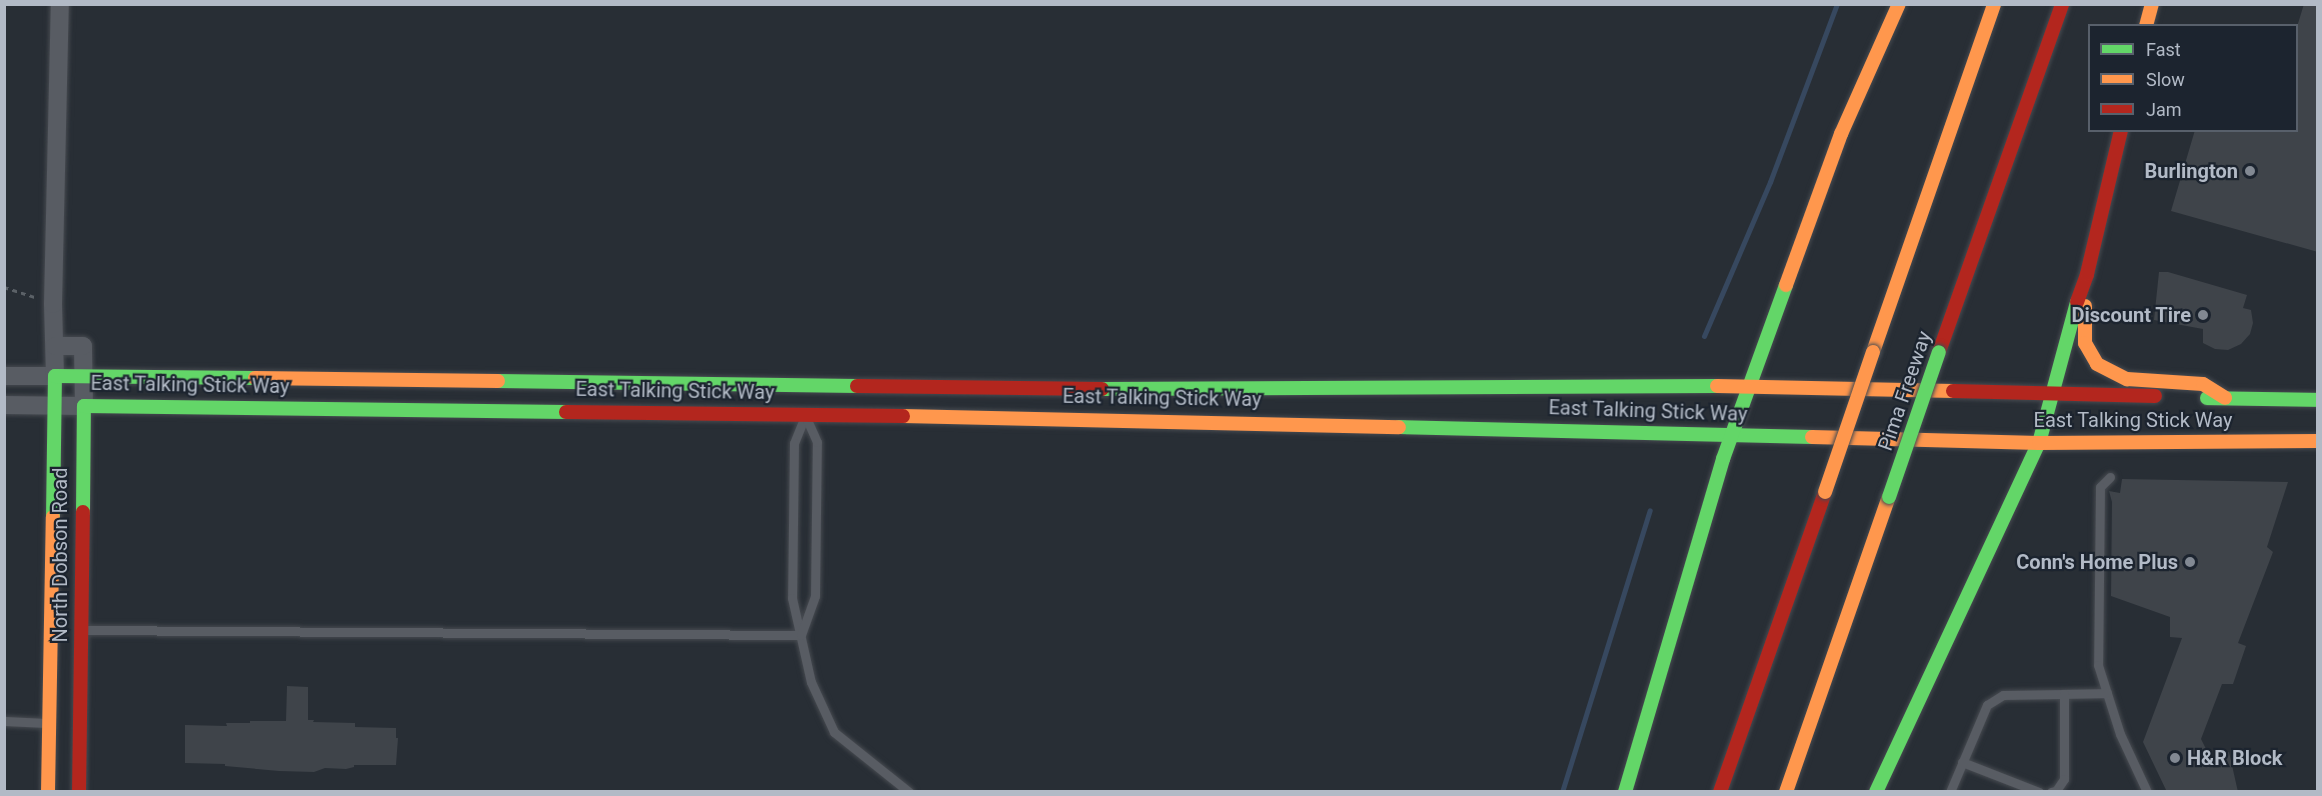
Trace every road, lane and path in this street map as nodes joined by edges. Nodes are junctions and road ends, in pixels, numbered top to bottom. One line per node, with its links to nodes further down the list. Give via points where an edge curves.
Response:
1 (60, 4): 10 (street, North Dobson Road)
2 (1899, 4): 15 (main road, via 1842,134)
3 (1994, 4): 38 (main road, bridge)
4 (2062, 4): 39 (main road, Pima Freeway, bridge)
5 (2152, 4): 6 (main road)
6 (2147, 24)
7 (2121, 132): 8 (main road)
8 (2087, 274): 16 (main road); 17 (main road, via 2084,336 2087,351 2097,364 2127,379 2203,384)
9 (4, 287): 10 (path)
10 (53, 304): 11 (street, North Dobson Road)
11 (55, 346): 13 (street, North Dobson Road); 14 (street, North Dobson Road, via 83,346)
12 (4, 376): 13 (street, East Talking Stick Way)
13 (55, 376): 14 (main road, East Talking Stick Way); 21 (main road, North Dobson Road)
14 (84, 376): 18 (main road, East Talking Stick Way); 22 (street, North Dobson Road)
15 (1750, 386): 16 (main road, East Talking Stick Way); 18 (main road, East Talking Stick Way, via 1192,390); 23 (main road)
16 (2054, 392): 17 (main road, East Talking Stick Way); 25 (main road)
17 (2225, 398): 19 (main road, East Talking Stick Way)
18 (806, 400): 22 (main road, East Talking Stick Way); 23 (main road, East Talking Stick Way); 28 (lane, via 794,443 792,598); 28 (lane, via 818,442 815,596)
19 (2318, 400)
20 (4, 405): 21 (street, East Talking Stick Way)
21 (55, 405): 22 (street, East Talking Stick Way); 32 (main road, North Dobson Road)
22 (84, 406): 27 (main road, North Dobson Road)
23 (1733, 437): 25 (main road, East Talking Stick Way); 37 (main road, via 1679,602)
24 (2318, 441): 25 (main road, East Talking Stick Way)
25 (2038, 443): 40 (main road)
26 (2110, 477): 29 (lane, via 2100,487 2098,665)
27 (82, 630): 28 (lane); 35 (main road, North Dobson Road)
28 (801, 635): 36 (lane, via 811,682 834,732)
29 (2107, 693): 30 (lane); 44 (lane, via 2120,734)
30 (2064, 694): 33 (lane, via 2003,695 1987,705); 43 (lane, via 2064,780)
31 (4, 721): 32 (lane)
32 (49, 723): 34 (main road, North Dobson Road)
33 (1962, 762): 41 (lane); 42 (lane)
34 (48, 792)
35 (79, 792)
36 (909, 792)
37 (1625, 792)
38 (1720, 792)
39 (1786, 792)
40 (1876, 792)
41 (1950, 792)
42 (2039, 792)
43 (2051, 792)
44 (2147, 792)

